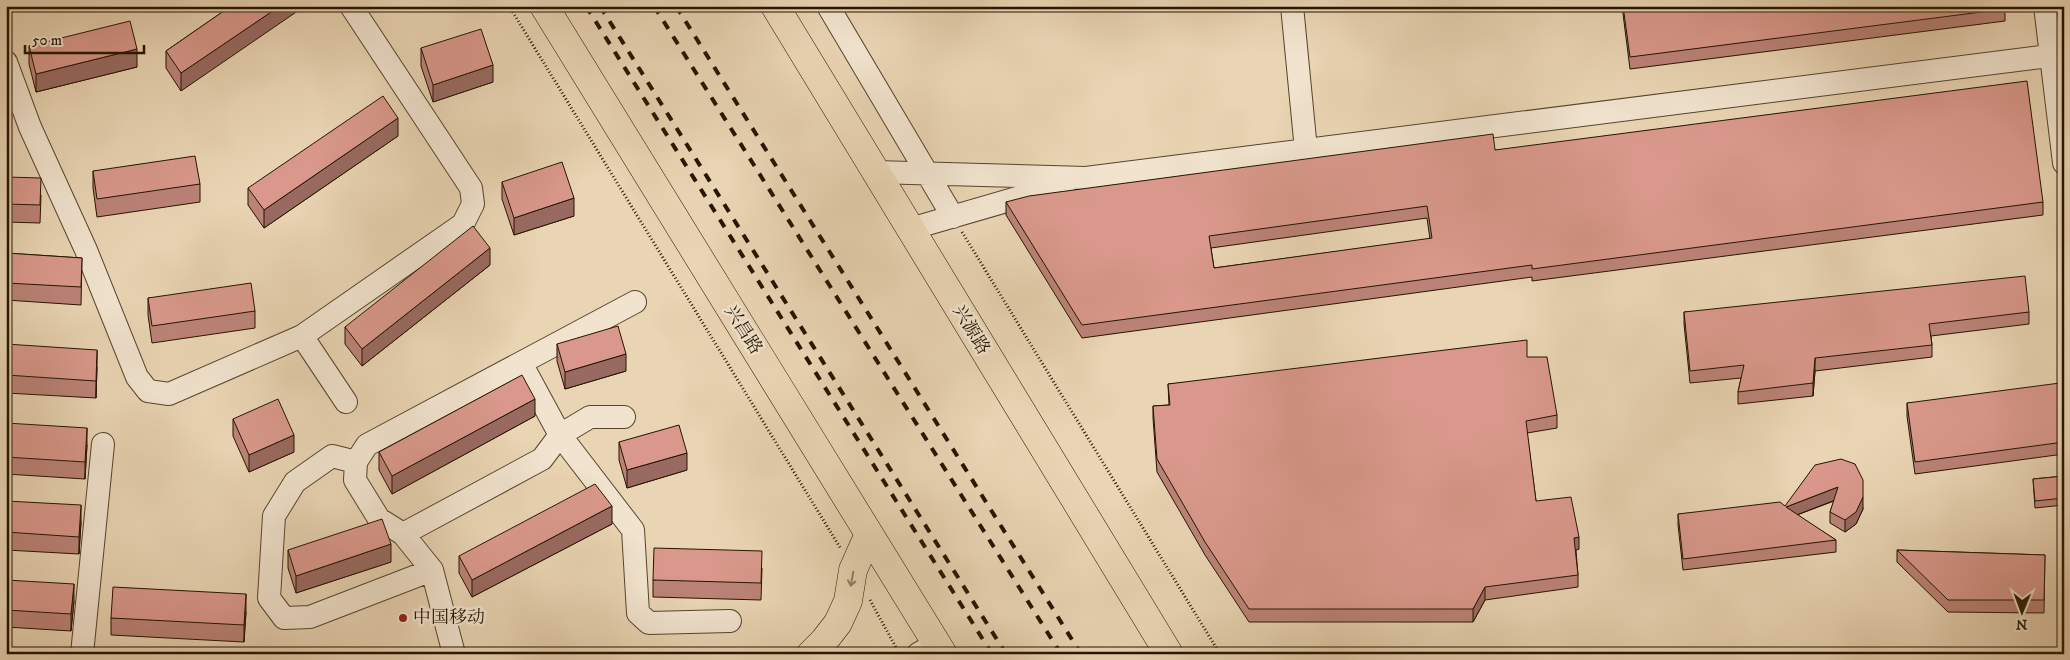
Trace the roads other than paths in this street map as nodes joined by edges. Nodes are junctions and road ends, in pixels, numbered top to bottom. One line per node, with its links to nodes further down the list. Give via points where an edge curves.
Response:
1 (351, 6): 17 (street, via 471,188 473,204 463,224)
2 (544, 6): 25 (main road, 兴昌路)
3 (774, 6): 11 (main road, 兴源路)
4 (828, 6): 12 (street)
5 (1292, 6): 9 (street)
6 (2045, 6): 7 (street)
7 (2058, 55): 9 (street); 10 (street)
8 (6, 62): 17 (street, via 30,127 86,250 137,377 148,391 169,394)
9 (1306, 150): 13 (street)
10 (2064, 163)
11 (875, 172): 12 (street); 15 (main road, 兴源路)
12 (926, 173): 13 (street); 14 (street)
13 (1086, 178): 14 (street)
14 (953, 216): 15 (street)
15 (910, 229): 32 (main road, 兴源路)
16 (635, 302): 18 (street)
17 (302, 336): 19 (street)
18 (521, 363): 21 (street); 23 (street, via 367,445)
19 (346, 402)
20 (624, 417): 21 (street, via 590,417)
21 (560, 435): 24 (street, via 542,459); 27 (street, via 633,530 638,613 649,623)
22 (103, 444): 29 (street)
23 (356, 462): 24 (street, via 355,480 379,518); 26 (street, via 332,456 295,482 274,516 269,598 284,618 310,617)
24 (403, 534): 26 (street)
25 (869, 534): 28 (main road, 兴昌路); 31 (main road, one-way to 31, via 853,570 848,601 838,623)
26 (432, 570): 30 (street)
27 (730, 621)
28 (933, 650)
29 (82, 654)
30 (454, 654)
31 (811, 654)
32 (1169, 654)

